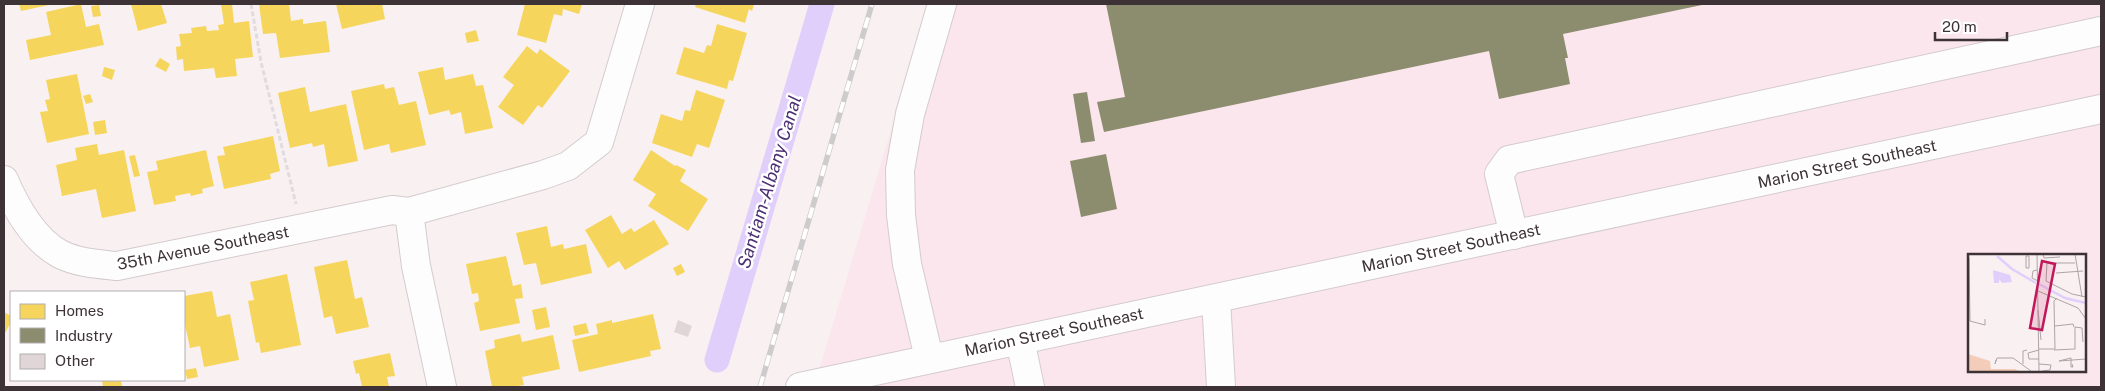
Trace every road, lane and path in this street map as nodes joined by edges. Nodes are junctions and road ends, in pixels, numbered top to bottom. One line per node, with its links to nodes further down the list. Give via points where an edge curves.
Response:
1 (251, 4): 8 (path, via 261,62)
2 (640, 4): 7 (street, 35th Avenue Southeast, via 599,142 568,166)
3 (942, 4): 12 (street, via 910,114 900,170 907,264)
4 (2101, 31): 9 (street, via 1509,160 1499,174)
5 (2101, 109): 9 (street, Marion Street Southeast)
6 (4, 180): 8 (street, 35th Avenue Southeast, via 14,205 35,233 60,254 88,264 117,266)
7 (409, 212): 8 (street, 35th Avenue Southeast, via 392,210); 13 (street, via 416,266)
8 (302, 229)
9 (1514, 235): 10 (street, Marion Street Southeast)
10 (1216, 299): 11 (street, Marion Street Southeast); 16 (street)
11 (1020, 340): 12 (street, Marion Street Southeast); 15 (street)
12 (929, 358): 14 (street, Marion Street Southeast)
13 (442, 387)
14 (800, 387)
15 (1030, 387)
16 (1221, 387)

